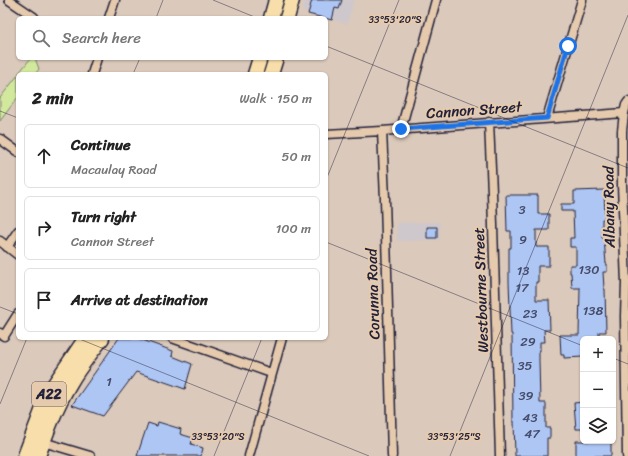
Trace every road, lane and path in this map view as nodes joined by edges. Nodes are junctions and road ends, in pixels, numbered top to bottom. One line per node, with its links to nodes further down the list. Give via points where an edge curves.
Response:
1 (9, 0): 7 (street)
2 (115, 0): 8 (street)
3 (276, 0): 9 (highway)
4 (292, 0): 10 (highway)
5 (436, 0): 21 (street)
6 (582, 0): 19 (street)
7 (33, 16)
8 (110, 16)
9 (272, 16)
10 (288, 16)
11 (96, 60): 14 (street)
12 (259, 60): 15 (highway)
13 (275, 60): 16 (highway)
14 (93, 72)
15 (256, 72)
16 (272, 72)
17 (628, 102): 18 (street, Albany Road)
18 (624, 113): 19 (street, Cannon Street); 30 (street, Albany Road, via 622,185)
19 (547, 118): 20 (street, Cannon Street)
20 (489, 122): 21 (street, Cannon Street); 45 (street, Westbourne Street)
21 (401, 129): 22 (street, Cannon Street)
22 (382, 131): 23 (street, Cannon Street); 44 (street, Corunna Road)
23 (328, 134)
24 (0, 139): 25 (street)
25 (16, 151)
26 (16, 235): 28 (street)
27 (0, 241): 28 (street)
28 (7, 247): 29 (street)
29 (16, 254)
30 (627, 316): 39 (street, Albany Road)
31 (16, 317): 32 (street, via 4,336)
32 (0, 333)
33 (85, 340): 40 (highway, A22, via 54,385)
34 (101, 340): 38 (highway, A22, via 70,383 55,410)
35 (178, 340): 37 (street)
36 (281, 340): 37 (street)
37 (271, 373): 43 (street)
38 (43, 442): 41 (highway, A22); 42 (street)
39 (627, 453)
40 (25, 456)
41 (38, 456)
42 (90, 456)
43 (249, 456)
44 (392, 456)
45 (500, 456)

